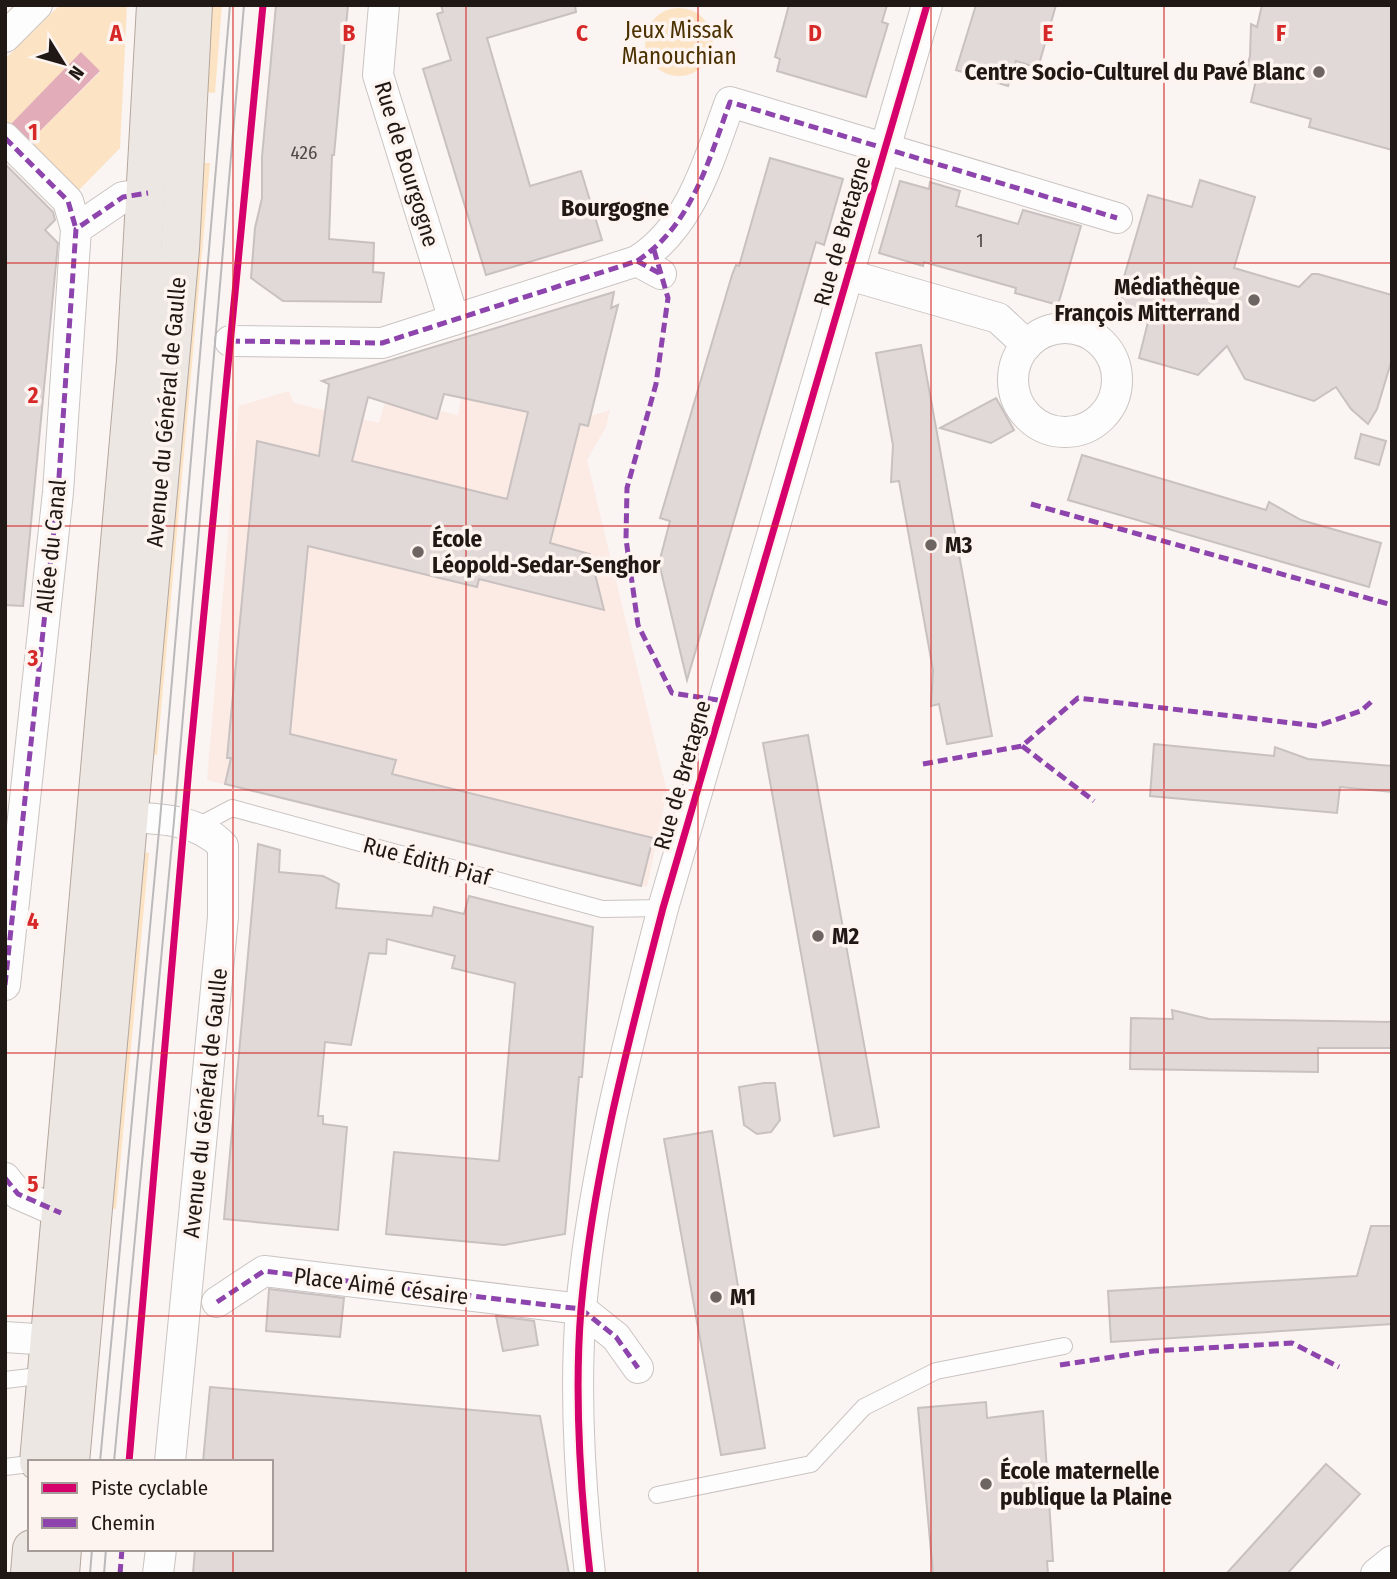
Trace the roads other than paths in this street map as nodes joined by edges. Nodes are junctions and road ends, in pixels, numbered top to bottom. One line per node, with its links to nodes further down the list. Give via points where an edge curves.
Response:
1 (37, 5): 6 (street)
2 (156, 5): 9 (main road, Avenue du Général de Gaulle)
3 (193, 5): 16 (main road, Avenue du Général de Gaulle, via 180,249)
4 (384, 5): 13 (street, Rue de Bourgogne, via 379,75)
5 (927, 5): 8 (street, Rue de Bretagne)
6 (5, 37)
7 (5, 138): 11 (street, via 68,201)
8 (885, 148): 10 (street); 12 (street, Rue de Bretagne); 13 (street, via 730,102 694,198 654,250 649,268)
9 (148, 193): 11 (street, via 122,197); 16 (main road, Avenue du Général de Gaulle)
10 (1117, 218)
11 (76, 229): 19 (street, Allée du Canal, via 58,492)
12 (849, 275): 15 (street, via 998,318); 18 (street, Rue de Bretagne)
13 (454, 320): 14 (street, via 383,343)
14 (230, 341)
15 (1027, 345)
16 (112, 816): 17 (street, Avenue du Général de Gaulle, via 186,822); 21 (main road, Avenue du Général de Gaulle); 30 (main road, Avenue du Général de Gaulle)
17 (196, 827): 18 (lane, Rue Édith Piaf, via 232,808 602,909); 31 (street, Avenue du Général de Gaulle, via 211,833 223,846 225,887)
18 (663, 908): 23 (street, Rue de Bretagne)
19 (5, 985)
20 (5, 1178): 21 (street, via 18,1194)
21 (61, 1213): 26 (main road, Avenue du Général de Gaulle)
22 (217, 1302): 23 (street, Place Aimé Césaire, via 264,1271)
23 (568, 1307): 27 (street, via 616,1337); 42 (street, Rue de Bretagne)
24 (5, 1337): 26 (street)
25 (1064, 1346): 34 (lane, via 936,1371 864,1407 811,1464)
26 (48, 1358): 28 (lane); 29 (main road, Avenue du Général de Gaulle)
27 (638, 1368)
28 (5, 1380)
29 (39, 1460)
30 (70, 1460)
31 (170, 1460)
32 (28, 1464): 33 (lane)
33 (5, 1467)
34 (657, 1495)
35 (32, 1551): 39 (main road)
36 (62, 1551): 40 (main road)
37 (161, 1551): 41 (street)
38 (1392, 1561): 43 (street)
39 (30, 1574)
40 (60, 1574)
41 (159, 1574)
42 (590, 1574)
43 (1377, 1574)

